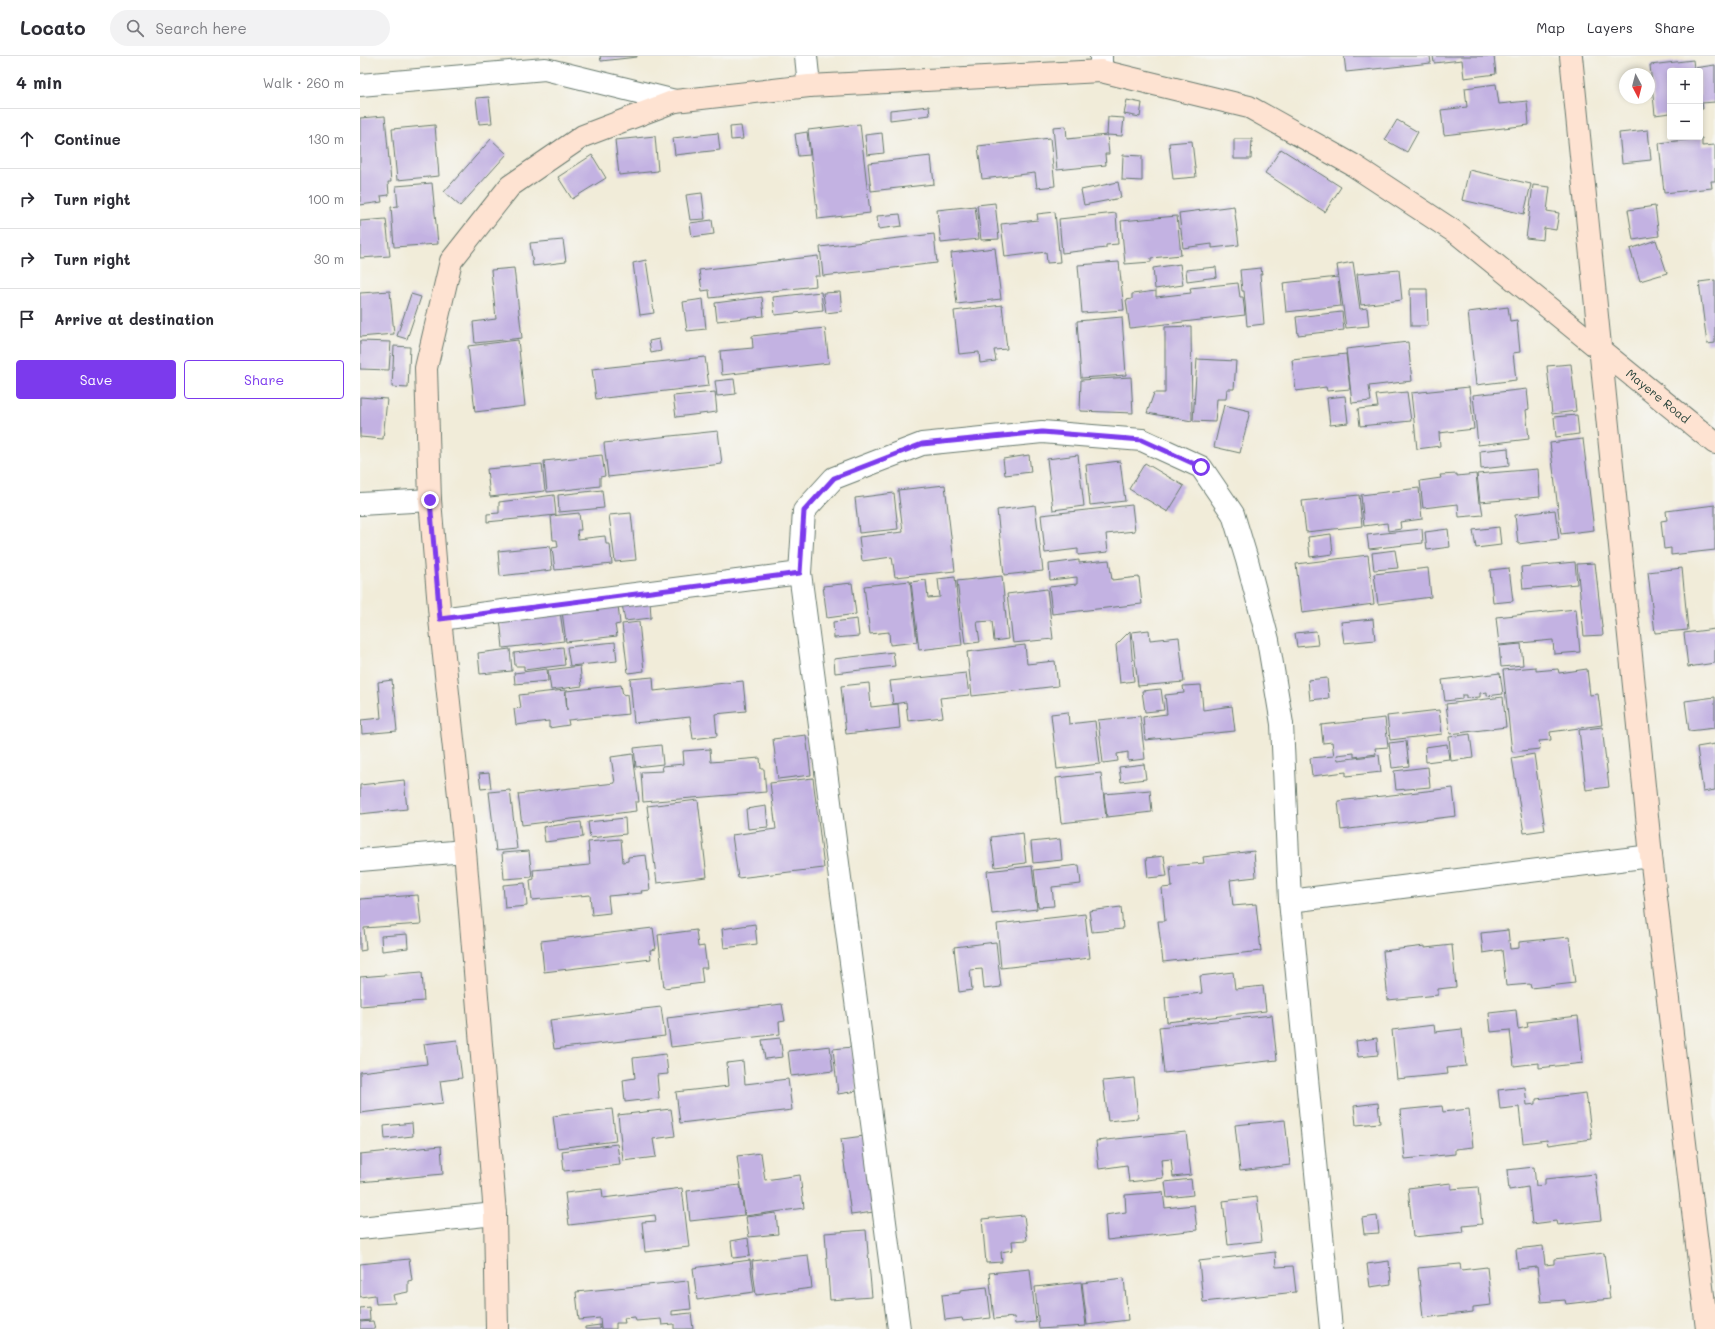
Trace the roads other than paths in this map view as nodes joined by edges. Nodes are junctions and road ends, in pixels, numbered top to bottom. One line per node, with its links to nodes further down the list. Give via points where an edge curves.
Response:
1 (806, 56): 5 (street)
2 (1571, 56): 7 (street)
3 (1101, 64): 5 (street, Mayere Road); 7 (street, Mayere Road, via 1249,106 1353,165 1458,234)
4 (360, 85): 6 (street, via 545,70)
5 (810, 86): 6 (street, Mayere Road)
6 (675, 101): 9 (street, Mayere Road, via 583,136 510,186 451,261 426,368)
7 (1601, 349): 8 (street, Mayere Road); 14 (street)
8 (1715, 443)
9 (430, 500): 10 (street); 12 (street, Mayere Road)
10 (360, 504)
11 (800, 573): 12 (street); 16 (street, via 804,511 834,478 922,444 1042,432 1058,433 1142,440 1201,467 1233,514 1268,640 1282,724); 20 (street)
12 (440, 619): 13 (street, Mayere Road)
13 (465, 851): 15 (street); 17 (street, Mayere Road)
14 (1651, 856): 16 (street); 22 (street)
15 (360, 860)
16 (1290, 901): 21 (street)
17 (495, 1214): 18 (street); 19 (street, Mayere Road)
18 (360, 1228)
19 (497, 1329)
20 (899, 1329)
21 (1331, 1329)
22 (1707, 1329)

